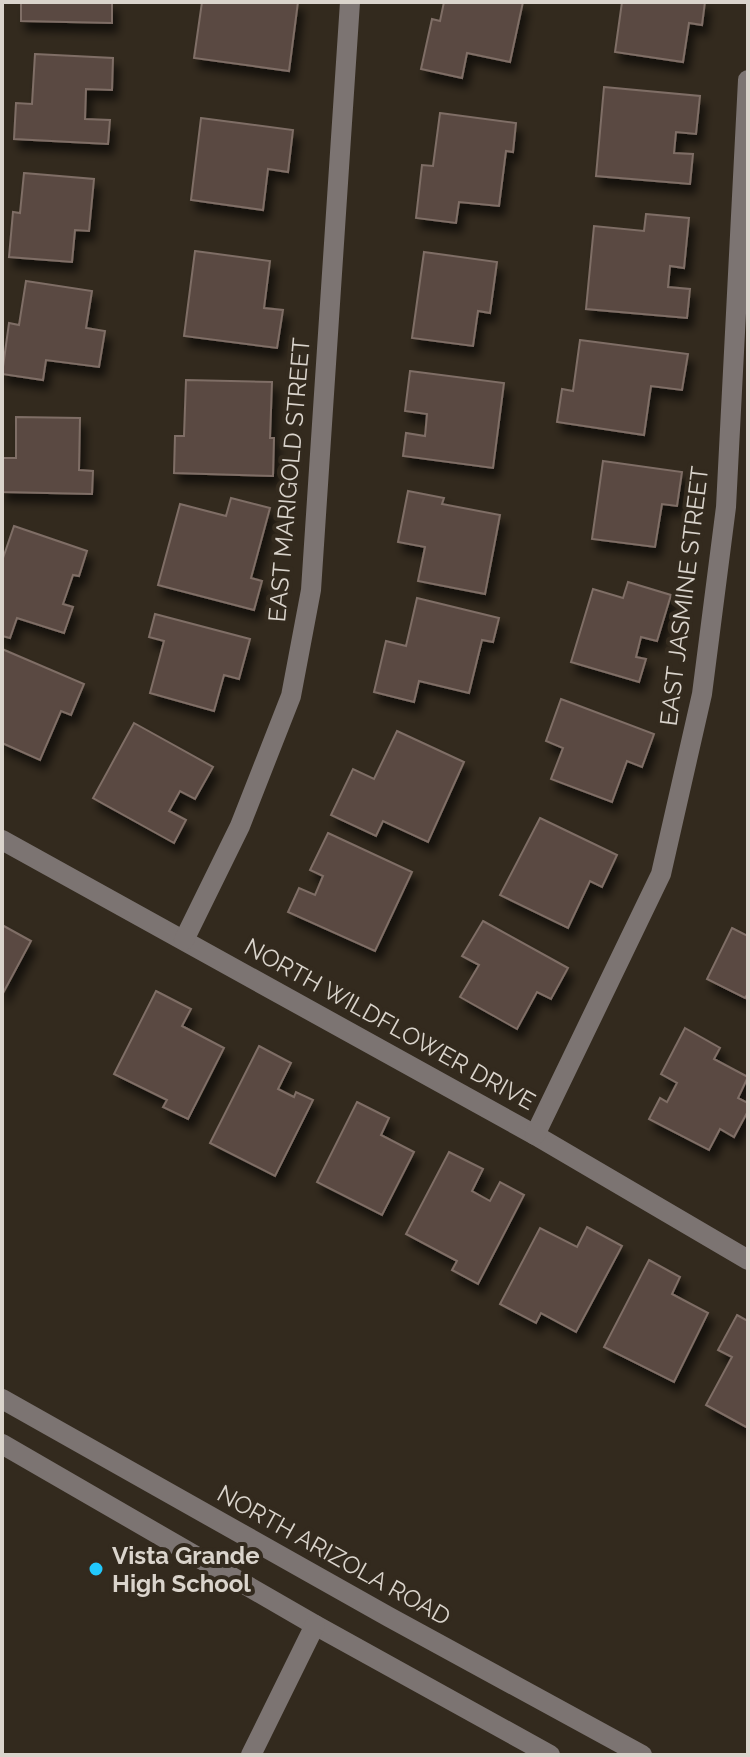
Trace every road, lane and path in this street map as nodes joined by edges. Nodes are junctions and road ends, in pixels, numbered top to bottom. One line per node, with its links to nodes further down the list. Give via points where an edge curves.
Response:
1 (350, 2): 4 (street, EAST MARIGOLD STREET, via 308,605 291,696 240,826)
2 (748, 80): 5 (street, EAST JASMINE STREET, via 726,507 702,694 661,874)
3 (2, 840): 4 (street, NORTH WILDFLOWER DRIVE)
4 (184, 940): 5 (street, NORTH WILDFLOWER DRIVE)
5 (535, 1135): 6 (street, NORTH WILDFLOWER DRIVE)
6 (748, 1260)
7 (2, 1399): 12 (street, NORTH ARIZOLA ROAD)
8 (2, 1444): 9 (street)
9 (315, 1625): 10 (street); 11 (street)
10 (251, 1755)
11 (550, 1755)
12 (642, 1755)

